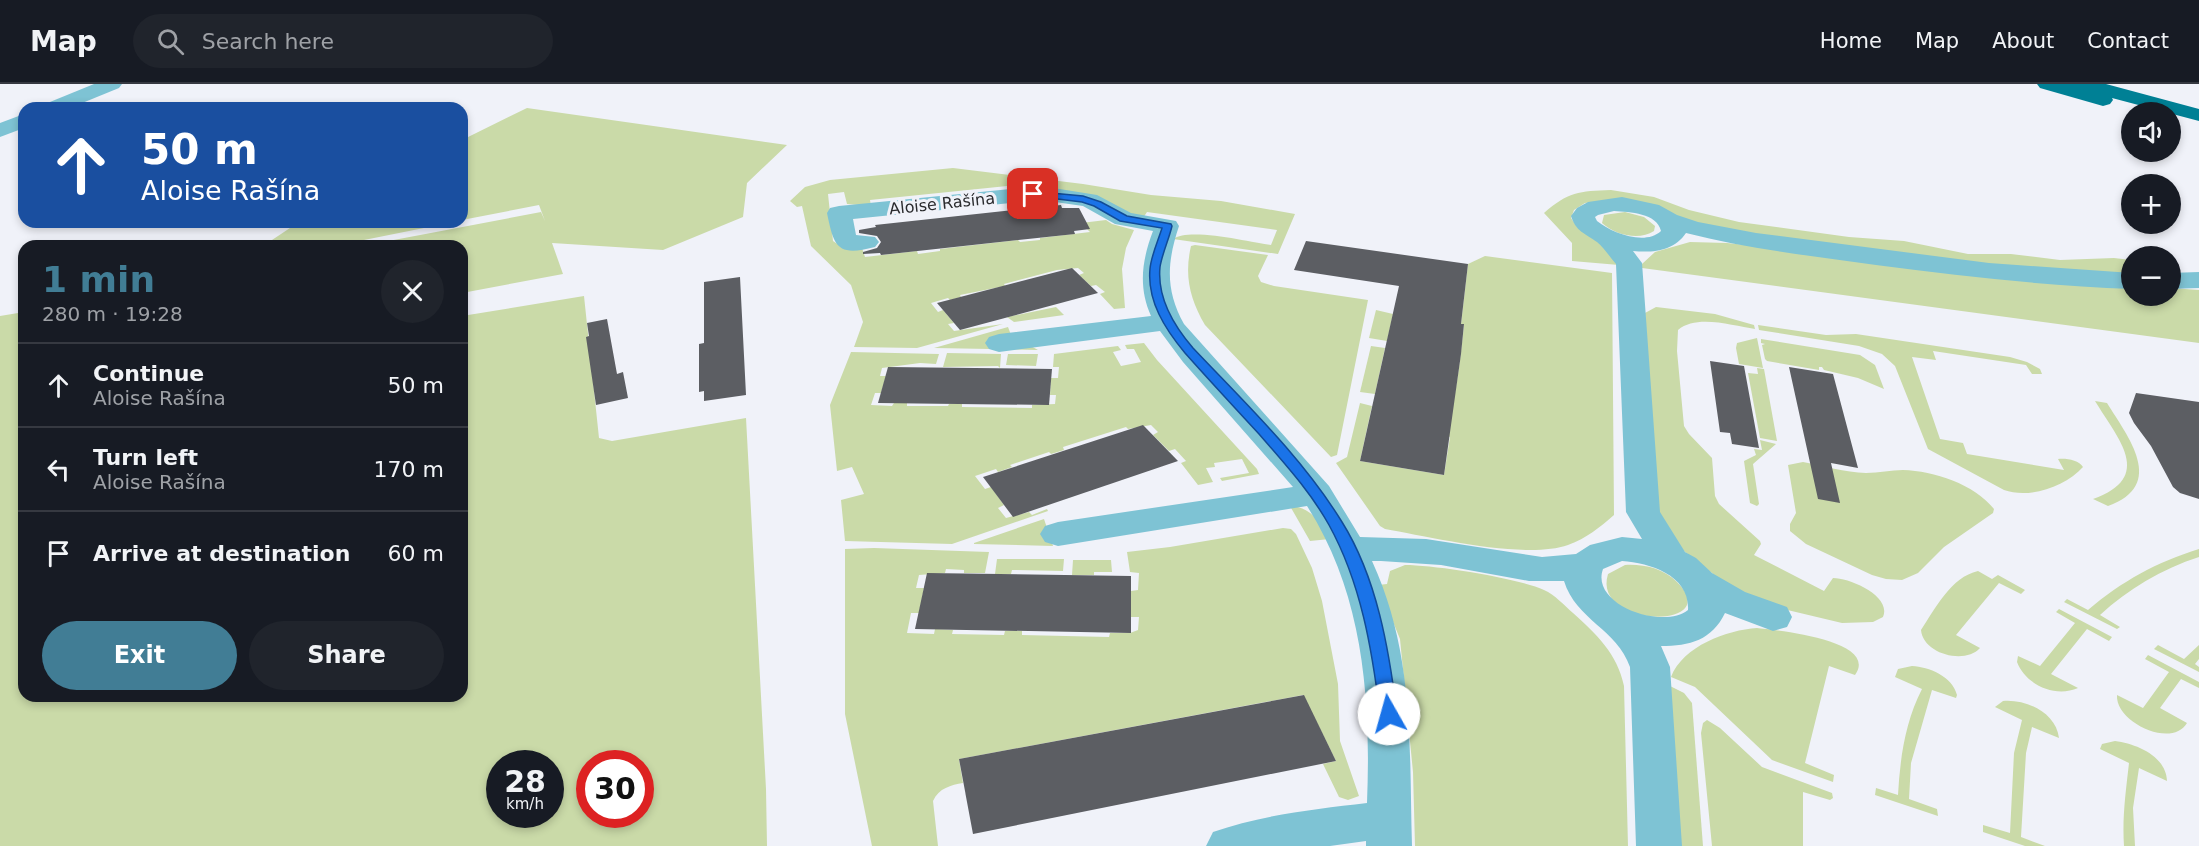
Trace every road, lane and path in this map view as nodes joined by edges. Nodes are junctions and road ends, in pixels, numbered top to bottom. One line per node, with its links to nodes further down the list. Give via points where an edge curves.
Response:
1 (112, 84): 4 (street)
2 (2047, 84): 5 (highway)
3 (2083, 84): 6 (highway)
4 (67, 102)
5 (2121, 104)
6 (2199, 115)
7 (2181, 121): 9 (highway)
8 (18, 123): 10 (street)
9 (2199, 126)
10 (0, 131)
11 (1654, 241): 11 (street, via 1606,237 1586,225 1583,216 1590,209 1614,204 1653,212); 13 (street, via 1715,235 1999,272); 19 (street)
12 (866, 242): 16 (street, Aloise Rašína, via 845,240 837,203 1033,194 1094,202 1124,219 1167,226 1155,275 1159,301)
13 (2121, 279)
14 (2199, 280): 15 (street)
15 (2181, 281)
16 (1168, 322): 17 (street); 18 (street, Aloise Rašína)
17 (999, 343)
18 (1317, 494): 20 (street); 21 (street, Aloise Rašína)
19 (1643, 512): 22 (street); 23 (street)
20 (1058, 534)
21 (1349, 550): 23 (street, via 1401,548 1541,570 1561,578); 28 (street, Aloise Rašína, via 1382,660 1389,714)
22 (1672, 560): 23 (street, via 1639,550); 24 (street)
23 (1594, 570): 25 (street, via 1597,605)
24 (1701, 583): 26 (street, via 1707,594 1707,615); 26 (street, via 1732,601 1773,617 1732,617)
25 (1620, 621): 26 (street, via 1643,630); 27 (street, via 1645,653)
26 (1690, 628): 27 (street, via 1667,642)
27 (1650, 667): 30 (street)
28 (1389, 833): 29 (street, via 1319,828)
29 (1229, 846)
30 (1659, 846)

